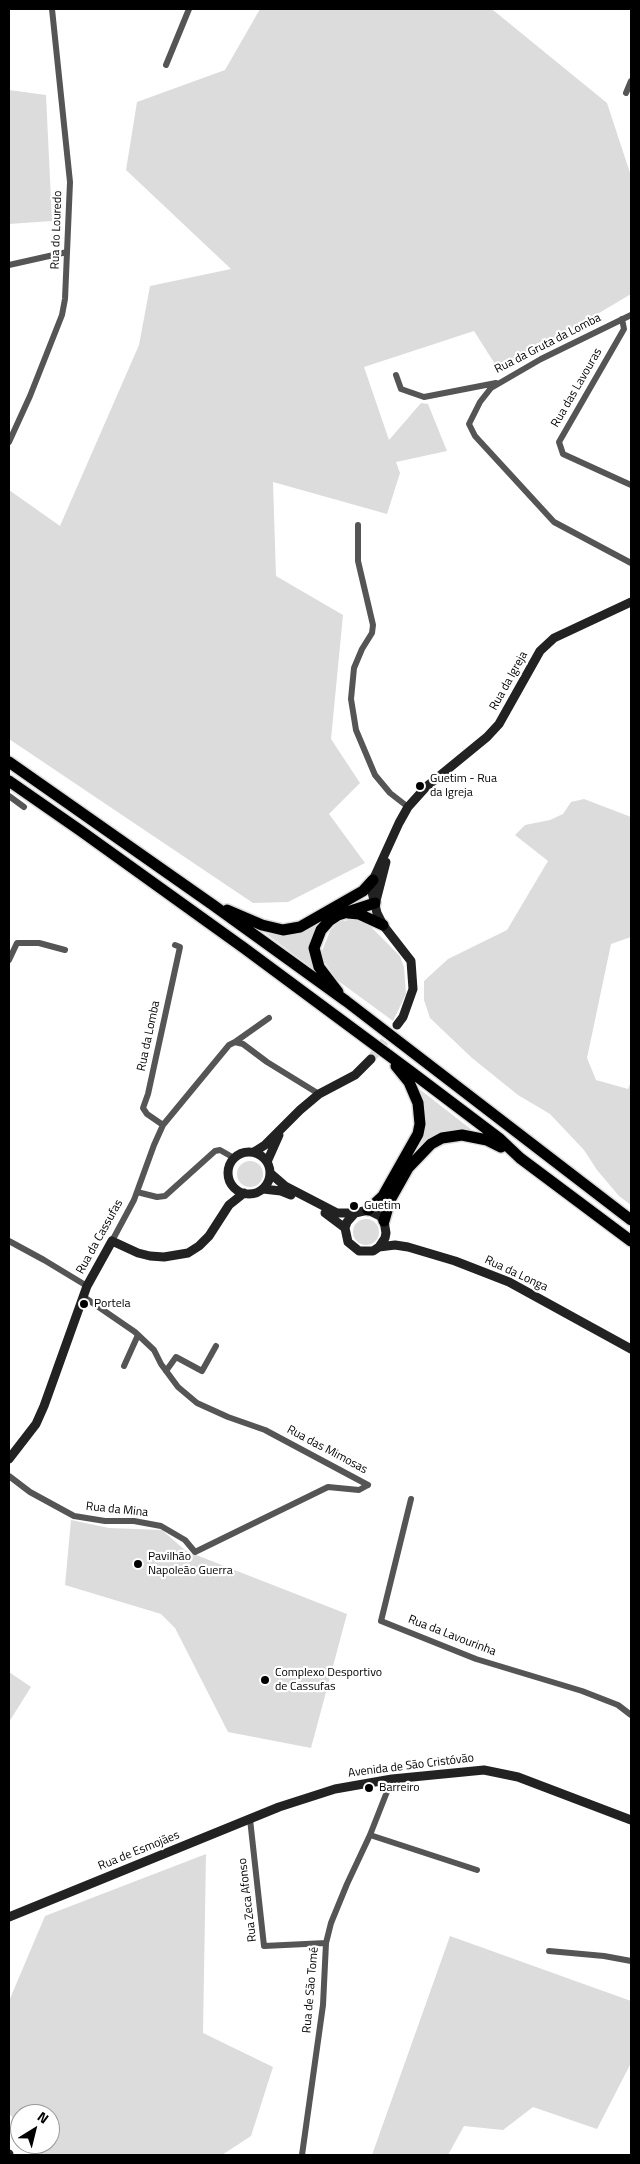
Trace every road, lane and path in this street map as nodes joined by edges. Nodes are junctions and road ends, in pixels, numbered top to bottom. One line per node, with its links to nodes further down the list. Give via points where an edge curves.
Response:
1 (52, 9): 6 (street, Rua do Louredo, via 70,182)
2 (189, 9): 3 (street)
3 (166, 65)
4 (631, 84): 5 (street)
5 (626, 93)
6 (67, 252): 7 (street); 12 (street, Rua do Louredo, via 62,315)
7 (9, 265)
8 (631, 314): 9 (street, Rua da Gruta da Lomba)
9 (622, 319): 11 (street, Rua da Gruta da Lomba); 13 (street, Rua das Lavouras, via 624,329 559,442 563,454)
10 (396, 375): 11 (street, Rua da Gruta da Lomba, via 401,389 424,397)
11 (502, 382): 15 (street, via 491,388 480,402 469,424 475,436 554,522)
12 (9, 442)
13 (631, 485)
14 (358, 525): 21 (street, via 358,561 373,625 354,668 351,699 356,730 375,776)
15 (631, 563)
16 (631, 602): 21 (main road, Rua da Igreja, via 547,644 536,657 499,724 426,787)
17 (9, 762): 25 (highway)
18 (9, 781): 35 (highway, via 232,938)
19 (9, 796): 20 (street)
20 (24, 807)
21 (408, 807): 22 (main road, Rua da Igreja)
22 (391, 843): 23 (main road, Rua da Igreja); 24 (main road, Rua da Igreja)
23 (373, 880): 24 (main road); 26 (highway)
24 (375, 903): 26 (highway, via 354,900); 27 (main road)
25 (213, 905): 26 (highway, via 283,930); 31 (highway)
26 (343, 907): 27 (highway); 31 (highway, via 321,930 314,948 319,967)
27 (383, 926): 33 (main road, via 411,961 410,1001)
28 (175, 945): 38 (street, Rua da Lomba, via 180,947 143,1108)
29 (65, 950): 30 (street, via 39,942 17,943)
30 (9, 960)
31 (346, 1001): 53 (highway)
32 (269, 1018): 34 (street, Rua da Cassufas)
33 (397, 1025)
34 (235, 1042): 37 (street, via 244,1044); 38 (street, Rua da Cassufas, via 229,1045)
35 (385, 1053): 42 (highway, via 500,1139); 50 (highway, via 415,1092 420,1124 413,1145 383,1196)
36 (371, 1059): 37 (main road, via 355,1075)
37 (320, 1094): 39 (main road)
38 (163, 1124): 47 (street, Rua da Cassufas)
39 (282, 1128): 40 (main road); 43 (main road)
40 (254, 1152): 41 (main road); 43 (main road)
41 (234, 1158): 45 (main road, via 229,1167); 47 (street, via 220,1150 215,1151 165,1196 157,1198)
42 (520, 1158): 52 (highway, via 487,1140 462,1135 442,1138 422,1152 408,1168 390,1200); 58 (highway)
43 (267, 1162): 44 (main road)
44 (270, 1173): 46 (main road); 51 (main road, via 285,1186 332,1210 342,1214)
45 (231, 1184): 48 (main road); 49 (main road)
46 (263, 1189): 48 (main road, Rua da Longa); 54 (main road, Rua da Longa, via 286,1192 334,1218)
47 (137, 1192): 57 (street, Rua da Cassufas)
48 (244, 1193): 49 (main road)
49 (229, 1205): 57 (main road, via 209,1236 188,1253 164,1258 150,1256)
50 (368, 1210): 51 (main road); 52 (main road)
51 (355, 1213): 54 (main road)
52 (384, 1220): 55 (main road)
53 (631, 1220)
54 (345, 1228): 59 (main road, Rua da Longa, via 348,1242 359,1251)
55 (386, 1232): 59 (main road); 60 (main road, Rua da Longa)
56 (9, 1241): 61 (street)
57 (112, 1241): 61 (main road, Rua da Cassufas)
58 (631, 1241)
59 (379, 1247): 60 (main road, Rua da Longa)
60 (408, 1247): 65 (main road, Rua da Longa, via 510,1282)
61 (87, 1286): 62 (main road, Rua da Cassufas)
62 (84, 1296): 63 (street, Rua das Mimosas); 68 (main road, Rua da Cassufas, via 36,1424)
63 (138, 1335): 66 (street); 67 (street, Rua das Mimosas, via 154,1350)
64 (216, 1346): 67 (street, via 202,1371 176,1357)
65 (631, 1349)
66 (124, 1366)
67 (166, 1370): 71 (street, Rua das Mimosas, via 178,1387 197,1403 265,1430 368,1485 359,1490 328,1487)
68 (9, 1459)
69 (9, 1476): 71 (street, Rua da Mina, via 30,1492 74,1516 161,1526 185,1540)
70 (411, 1499): 72 (street, Rua da Lavourinha, via 381,1621 476,1660 582,1690 618,1705)
71 (195, 1552)
72 (631, 1715)
73 (392, 1779): 74 (main road, Avenida de São Cristóvão, via 335,1789); 76 (main road, Avenida de São Cristóvão, via 484,1770 518,1777); 77 (street, Rua de São Tomé)
74 (278, 1807): 75 (main road, Rua de Esmojães)
75 (250, 1819): 79 (main road, Rua de Esmojães); 80 (street, Rua Zeca Afonso, via 264,1946)
76 (631, 1820)
77 (370, 1835): 78 (street); 80 (street, Rua de São Tomé, via 347,1884)
78 (477, 1870)
79 (9, 1917)
80 (326, 1944): 83 (street, Rua de São Tomé, via 322,2006)
81 (549, 1951): 82 (street)
82 (631, 1961)
83 (302, 2155)

